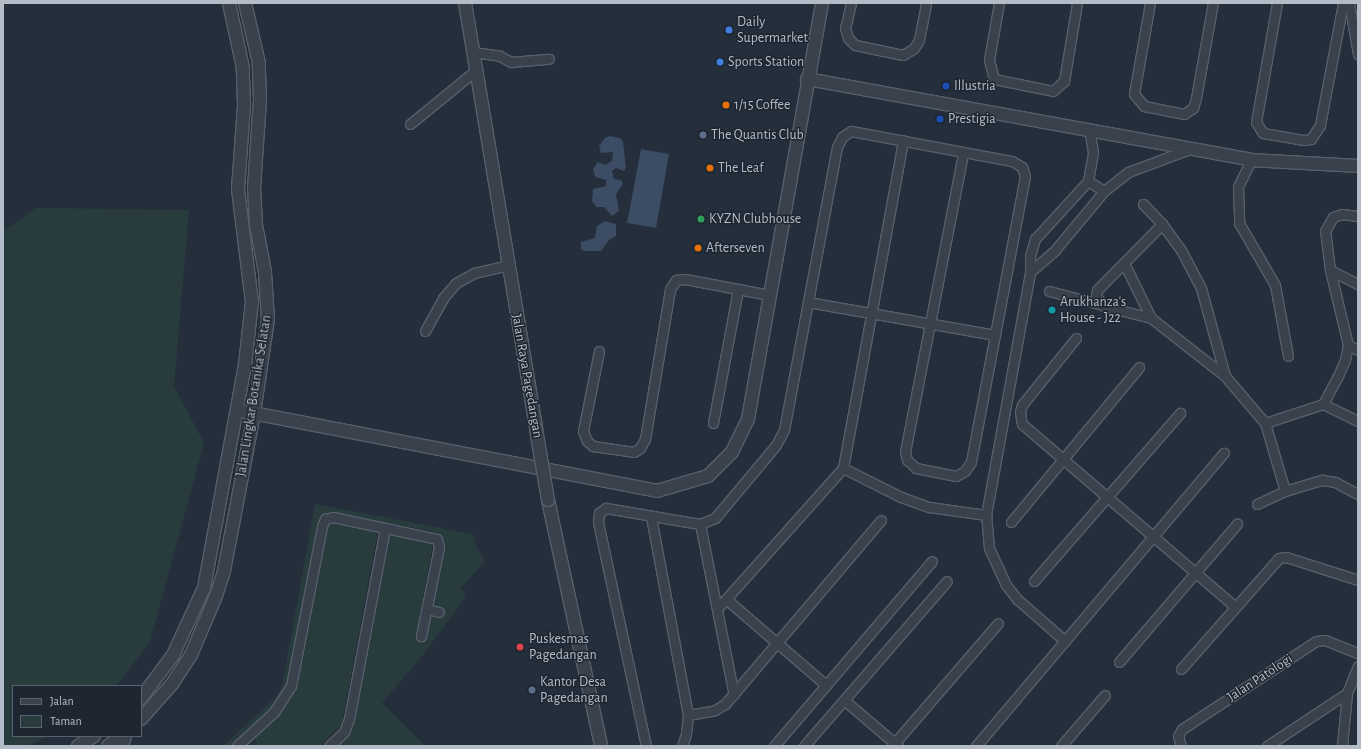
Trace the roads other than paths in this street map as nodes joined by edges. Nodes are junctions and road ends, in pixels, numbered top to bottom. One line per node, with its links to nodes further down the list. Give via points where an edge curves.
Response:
1 (229, 3): 54 (street, Jalan Lingkar Botanika Selatan, via 244,68 238,189 252,302)
2 (245, 3): 55 (street, Jalan Lingkar Botanika Selatan, via 259,63 260,100 254,188 256,225 265,272 268,319)
3 (465, 3): 14 (street, Jalan Raya Pagedangan)
4 (822, 3): 18 (street)
5 (851, 3): 6 (street, via 845,28 848,38 855,45 903,55 914,48 919,40)
6 (926, 3)
7 (999, 3): 8 (street, via 989,60 994,79 1053,91 1064,80)
8 (1077, 3)
9 (1150, 3): 10 (street, via 1134,94 1144,106 1184,114 1193,108 1195,103)
10 (1213, 3)
11 (1277, 3): 12 (street, via 1256,122 1263,133 1304,140 1311,139 1320,125)
12 (1342, 3)
13 (1349, 3): 15 (street)
14 (473, 52): 16 (street, via 500,56 511,62); 17 (street, Jalan Raya Pagedangan)
15 (1358, 54)
16 (549, 59)
17 (476, 70): 19 (street); 32 (street, Jalan Raya Pagedangan)
18 (807, 79): 20 (street); 38 (street)
19 (410, 124)
20 (1089, 129): 22 (street); 26 (street, via 1093,152)
21 (903, 140): 23 (street); 39 (street, via 851,131 842,137 837,147); 41 (street)
22 (1192, 148): 24 (street); 27 (street, via 1153,160 1128,172)
23 (963, 153): 43 (street); 45 (street, via 1012,161 1022,167 1025,176)
24 (1251, 160): 25 (street); 50 (street, via 1238,187 1239,223 1275,285)
25 (1358, 166)
26 (1088, 181): 27 (street); 34 (street, via 1035,239 1030,256)
27 (1104, 191): 34 (street, via 1055,250)
28 (1143, 204): 30 (street)
29 (1358, 216): 33 (street, via 1342,214 1329,221 1325,237)
30 (1162, 224): 31 (street); 52 (street, via 1181,250 1201,288)
31 (1124, 263): 40 (street, via 1097,290 1097,300); 42 (street)
32 (508, 265): 44 (street, via 474,273 456,282 443,298); 109 (street, Jalan Raya Pagedangan, bridge, via 548,500)
33 (1330, 270): 35 (street); 47 (street)
34 (1030, 272): 67 (street)
35 (1358, 284)
36 (738, 289): 38 (street); 49 (street, via 685,279 676,280 670,289 645,440 634,452 593,446 587,441 583,430); 58 (street)
37 (1049, 291): 40 (street)
38 (770, 295): 55 (street, via 748,419 732,452 708,476 684,485 657,491)
39 (808, 302): 41 (street); 71 (street, via 784,430 776,445 715,518)
40 (1104, 306): 42 (street)
41 (871, 314): 43 (street); 62 (street)
42 (1151, 318): 52 (street)
43 (930, 324): 45 (street); 45 (street, via 905,452 908,460 916,468 956,476 965,472 971,462)
44 (425, 331)
45 (995, 336)
46 (1076, 338): 61 (street, via 1022,405 1020,412 1025,429)
47 (1348, 345): 48 (street); 53 (street, via 1345,360)
48 (1358, 350)
49 (599, 351)
50 (1288, 356)
51 (1140, 367): 61 (street)
52 (1225, 376): 59 (street)
53 (1323, 404): 57 (street); 59 (street)
54 (237, 410): 55 (street); 97 (street, Jalan Lingkar Botanika Selatan, via 204,588 173,655)
55 (254, 413): 100 (street, Jalan Lingkar Botanika Selatan, via 224,571 216,596 191,655 172,684)
56 (1180, 413): 65 (street)
57 (1358, 421)
58 (713, 423)
59 (1265, 423): 63 (street)
60 (1224, 453): 74 (street)
61 (1062, 460): 65 (street); 70 (street)
62 (842, 468): 67 (street, via 901,497 929,507); 80 (street)
63 (1284, 491): 64 (street, via 1322,480 1335,482); 66 (street)
64 (1358, 494)
65 (1106, 498): 74 (street); 79 (street)
66 (1257, 504)
67 (986, 515): 87 (street, via 989,548 1006,585 1017,599)
68 (651, 517): 71 (street); 99 (street); 110 (street, via 606,508 597,518)
69 (880, 520): 88 (street)
70 (1011, 522)
71 (700, 524): 83 (street)
72 (1237, 524): 76 (street)
73 (385, 528): 82 (street, via 430,536 438,542); 103 (street, via 333,517 323,522 291,686 274,712); 108 (street, via 349,719 344,732)
74 (1153, 537): 76 (street); 87 (street)
75 (932, 561): 93 (street)
76 (1195, 573): 81 (street); 90 (street)
77 (1358, 580): 81 (street, via 1286,557 1279,558)
78 (947, 581): 98 (street)
79 (1034, 581)
80 (726, 599): 83 (street); 88 (street)
81 (1234, 606): 92 (street)
82 (426, 609): 84 (street); 86 (street)
83 (717, 609): 95 (street)
84 (439, 612)
85 (998, 623): 104 (street)
86 (421, 636)
87 (1065, 641): 114 (street)
88 (777, 643): 93 (street); 95 (street)
89 (1358, 654): 116 (street, Jalan Patologi, via 1325,640 1316,641 1182,729 1178,736)
90 (1119, 662)
91 (1358, 666): 94 (street)
92 (1181, 669)
93 (826, 685): 112 (street)
94 (1347, 693): 117 (street); 118 (street)
95 (734, 695): 99 (street, via 715,710)
96 (1105, 695): 115 (street)
97 (142, 697)
98 (844, 700): 104 (street); 113 (street)
99 (688, 715): 111 (street)
100 (142, 718)
101 (92, 737): 105 (street)
102 (121, 737): 106 (street)
103 (248, 742): 107 (street)
104 (895, 745)
105 (78, 746)
106 (108, 746)
107 (237, 746)
108 (330, 746)
109 (601, 746)
110 (646, 746)
111 (682, 746)
112 (774, 746)
113 (804, 746)
114 (976, 746)
115 (1061, 746)
116 (1181, 746)
117 (1267, 746)
118 (1342, 746)

